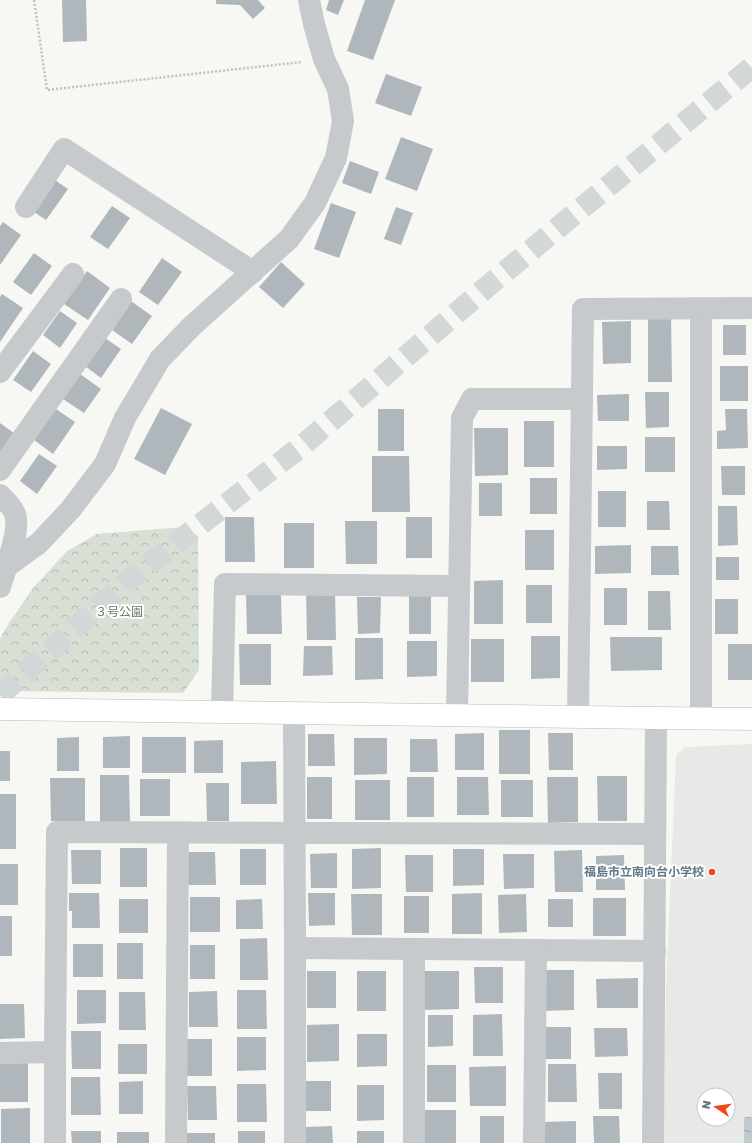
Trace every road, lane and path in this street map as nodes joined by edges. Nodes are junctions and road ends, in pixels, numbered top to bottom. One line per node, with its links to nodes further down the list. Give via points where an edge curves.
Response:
1 (34, 0): 3 (path, via 47,90)
2 (309, 0): 3 (street)
3 (324, 59): 5 (street, via 338,89 343,121 336,158 315,203 289,238)
4 (26, 207): 5 (street, via 64,149)
5 (253, 272): 14 (street, via 192,326 160,359 125,418 105,464 66,515)
6 (73, 274): 10 (street)
7 (121, 299): 12 (street)
8 (701, 308): 9 (street); 11 (street, via 583,309); 22 (street)
9 (752, 308)
10 (0, 372)
11 (582, 399): 15 (street, via 472,399 462,418); 20 (street)
12 (0, 470)
13 (0, 495): 14 (street, via 12,507 16,516 15,538)
14 (3, 577)
15 (459, 586): 17 (street, via 225,584); 19 (street)
16 (0, 709): 17 (street)
17 (222, 712): 18 (street)
18 (294, 713): 19 (street); 25 (street)
19 (457, 715): 20 (street)
20 (578, 717): 21 (street)
21 (656, 718): 22 (street); 26 (street)
22 (701, 718): 23 (street)
23 (752, 719)
24 (178, 833): 25 (street); 31 (street, via 57,832); 34 (street)
25 (294, 833): 26 (street); 27 (street)
26 (655, 834): 30 (street)
27 (295, 948): 28 (street); 35 (street)
28 (414, 949): 29 (street); 36 (street)
29 (536, 950): 30 (street); 37 (street)
30 (655, 951): 38 (street)
31 (54, 1052): 32 (street); 33 (street)
32 (0, 1053)
33 (55, 1143)
34 (176, 1143)
35 (295, 1143)
36 (414, 1143)
37 (534, 1143)
38 (653, 1143)

